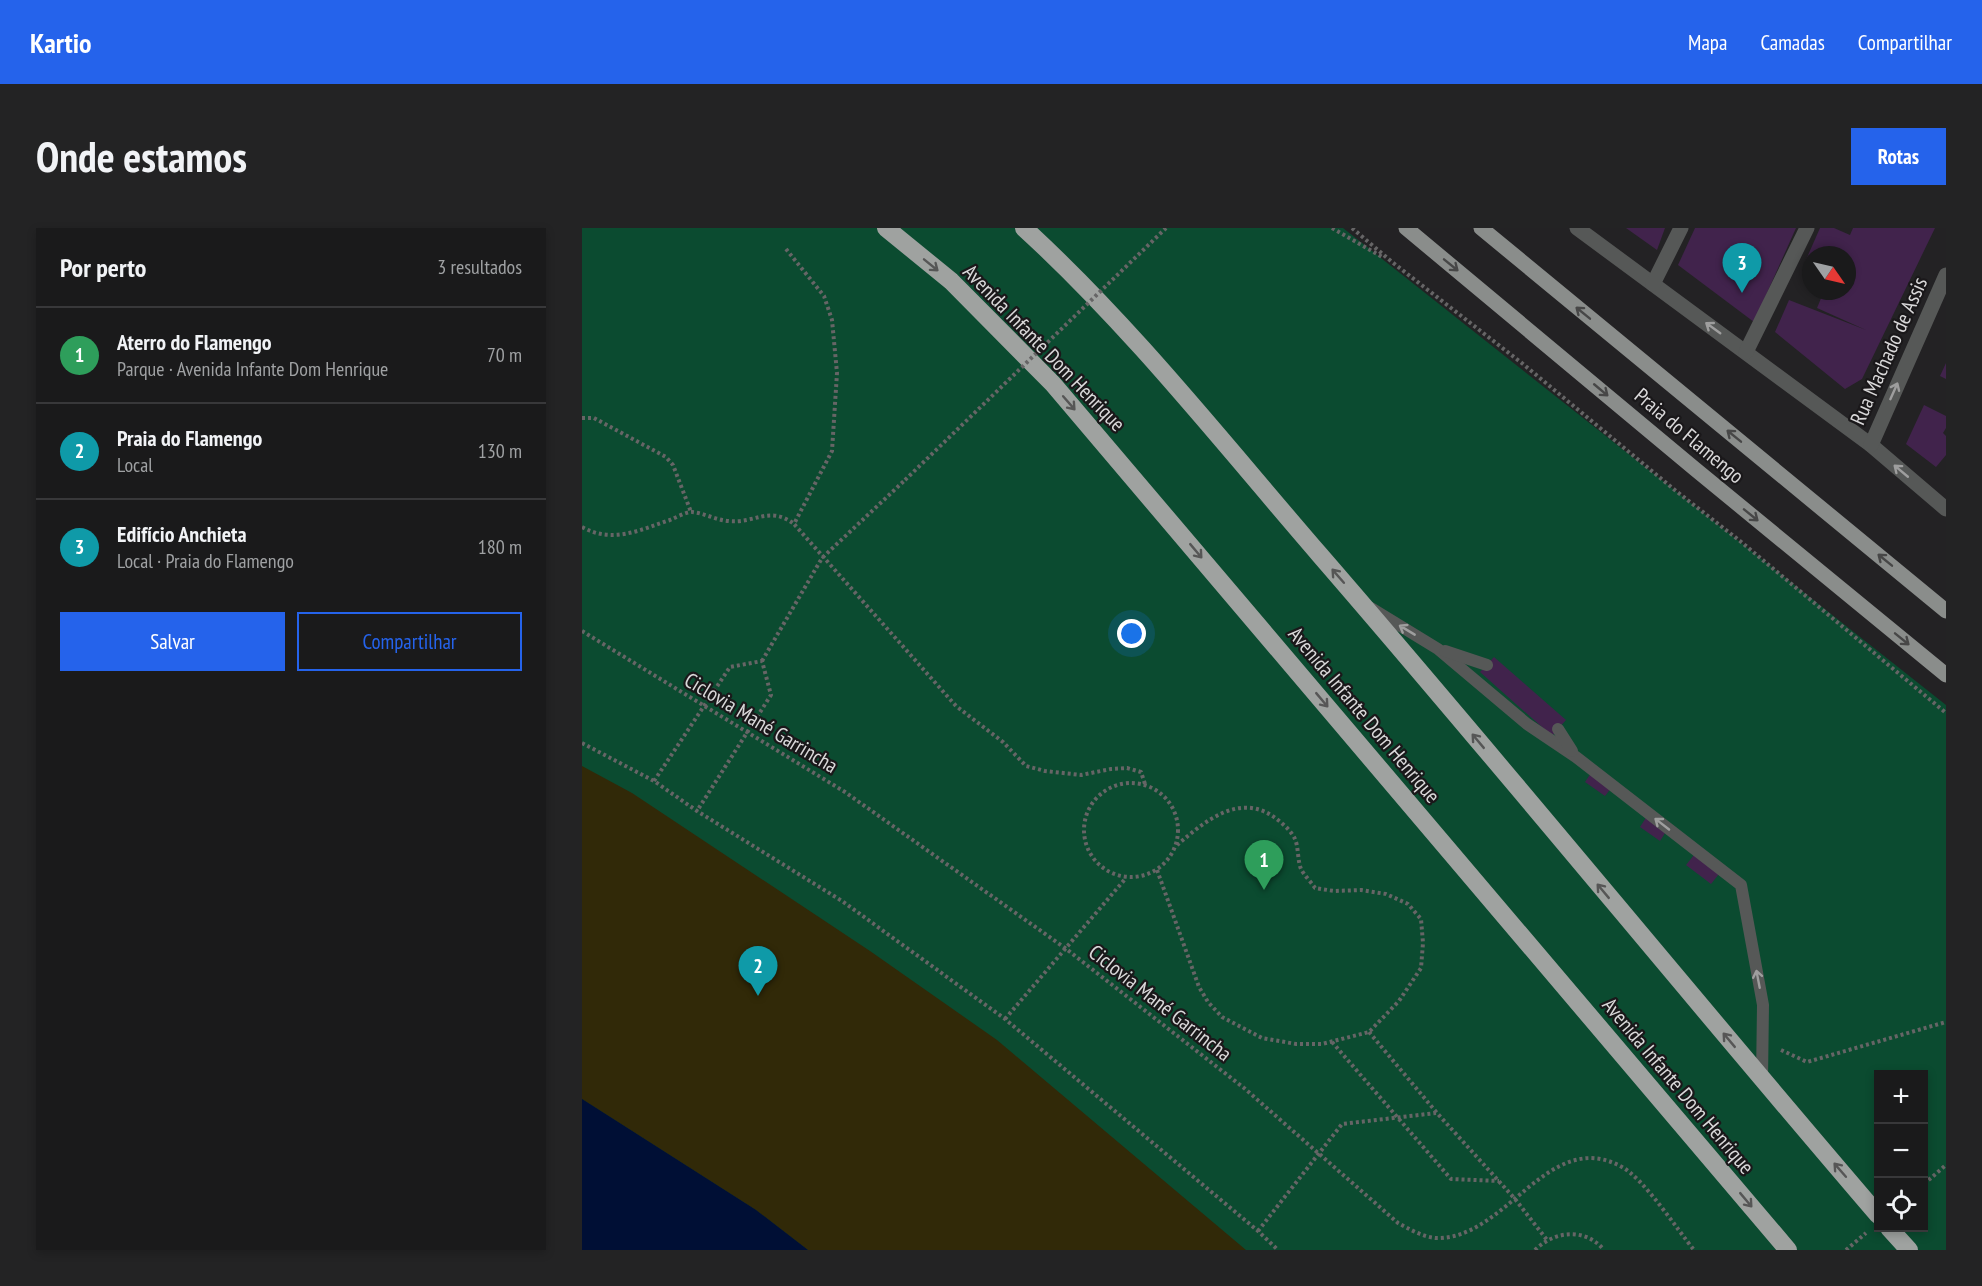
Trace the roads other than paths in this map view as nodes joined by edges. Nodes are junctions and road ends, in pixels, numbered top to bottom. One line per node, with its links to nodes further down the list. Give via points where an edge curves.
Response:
1 (886, 228): 23 (highway, Avenida Infante Dom Henrique, one-way to 23, via 951,281 1053,384)
2 (1024, 228): 13 (highway, one-way to 2, via 1119,321)
3 (1406, 228): 17 (main road, Praia do Flamengo, one-way to 17)
4 (1480, 228): 14 (main road, Praia do Flamengo, one-way to 4)
5 (1577, 228): 9 (street)
6 (1681, 228): 9 (street)
7 (1807, 228): 10 (street)
8 (1946, 274): 11 (street, Rua Machado de Assis, one-way to 8)
9 (1653, 284): 10 (street, one-way to 9)
10 (1746, 352): 11 (street)
11 (1871, 445): 12 (street, one-way to 11)
12 (1946, 509)
13 (1361, 603): 15 (lane, one-way to 13); 20 (highway, one-way to 13)
14 (1946, 611)
15 (1438, 649): 16 (lane); 19 (lane, via 1527,724)
16 (1487, 664)
17 (1946, 675)
18 (1558, 729): 19 (lane)
19 (1576, 757): 20 (lane, one-way to 19, via 1763,1005 1741,885)
20 (1762, 1079): 21 (highway, one-way to 20)
21 (1874, 1222)
22 (1893, 1232): 24 (highway)
23 (1788, 1250)
24 (1909, 1250)

